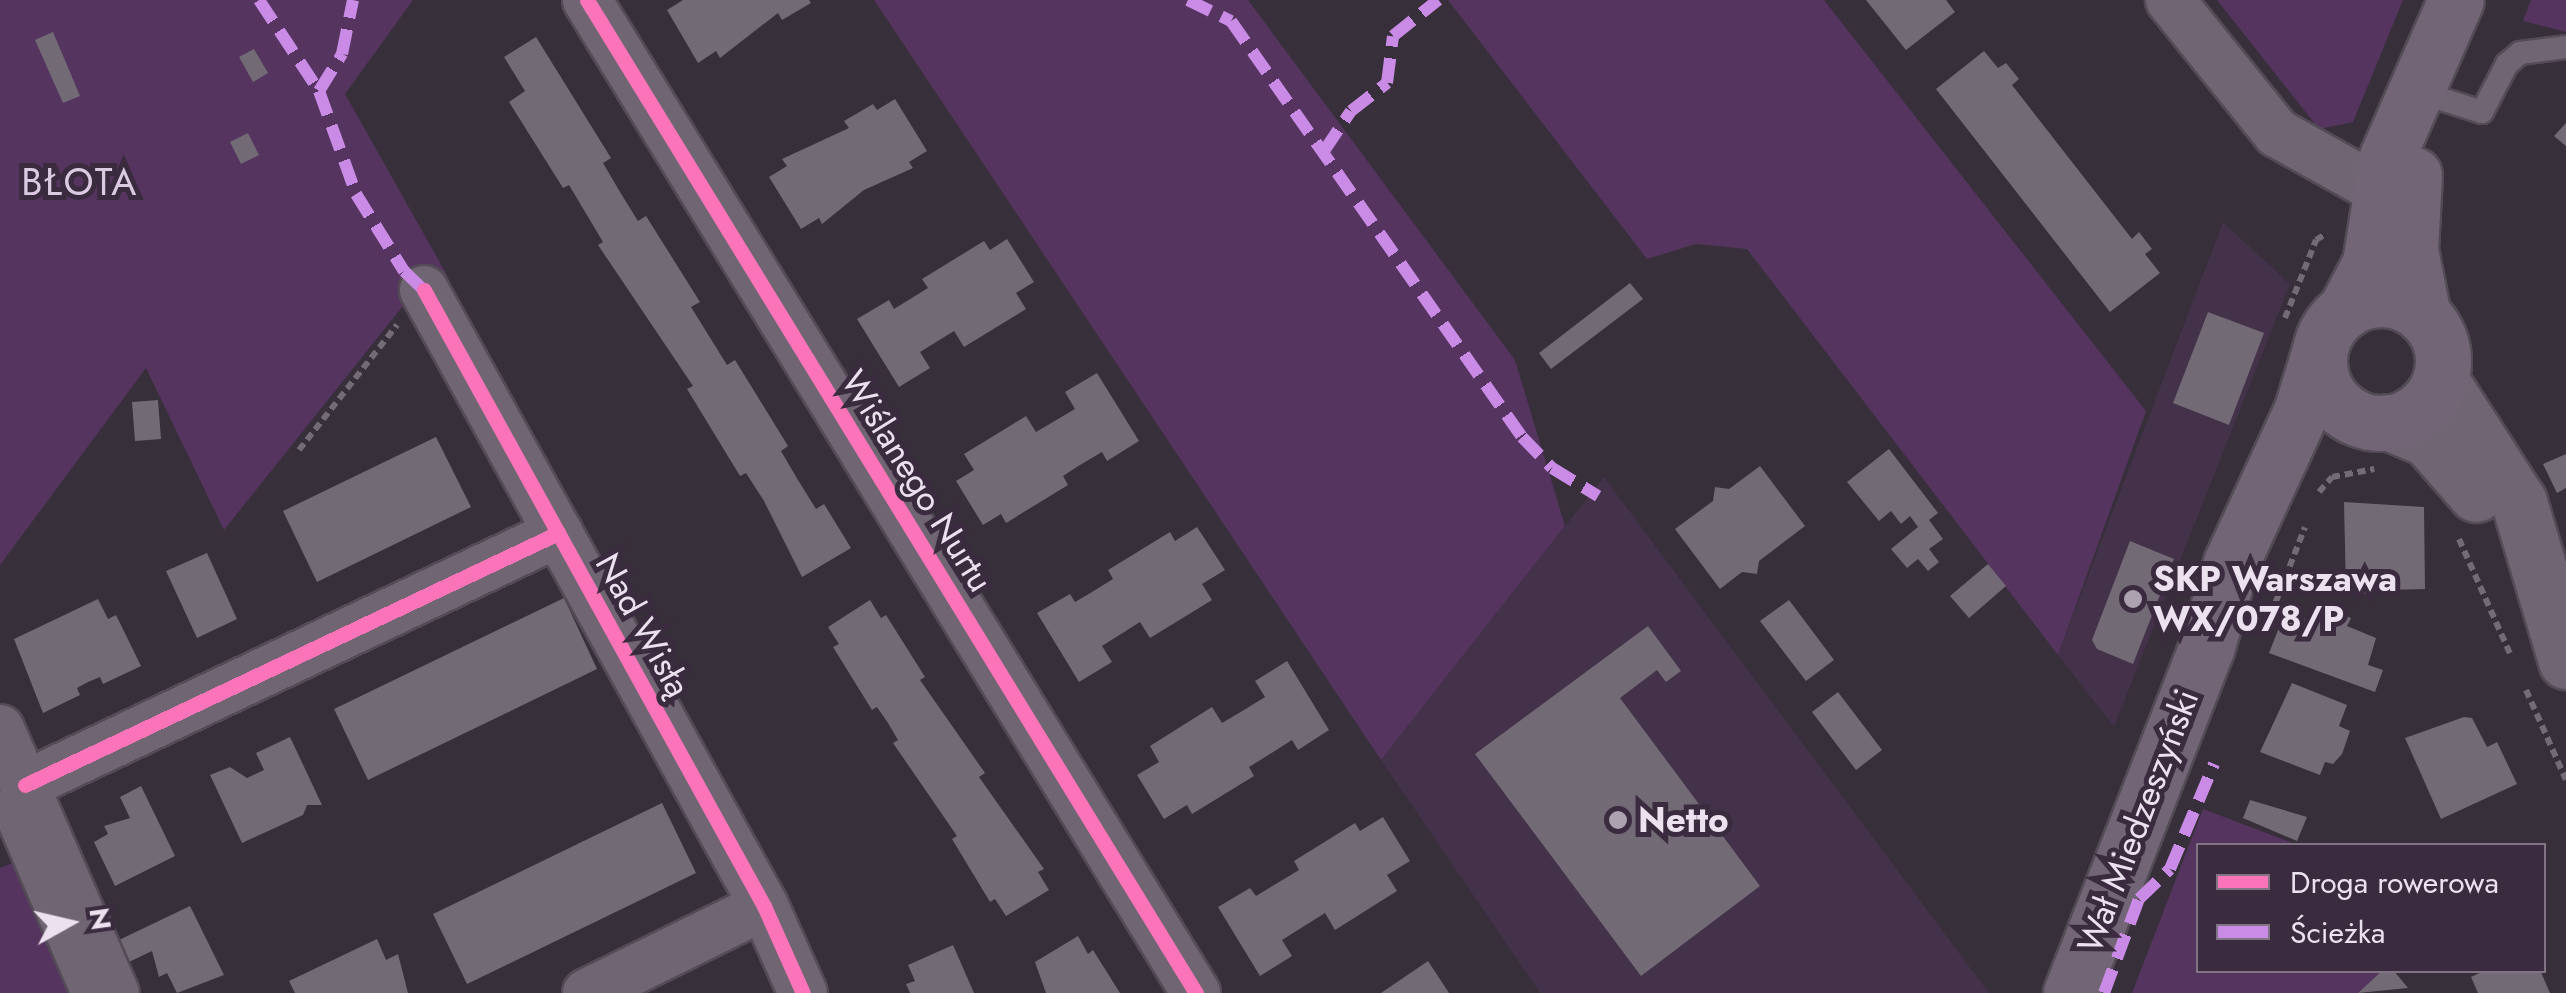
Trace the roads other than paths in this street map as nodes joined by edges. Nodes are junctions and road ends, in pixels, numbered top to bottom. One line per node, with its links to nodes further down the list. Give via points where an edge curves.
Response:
1 (587, 0): 22 (street, Wiślanego Nurtu)
2 (2170, 0): 6 (street, via 2277,133)
3 (2456, 0): 5 (main road, Wał Miedzeszyński)
4 (2566, 48): 5 (lane, via 2520,53 2482,112)
5 (2420, 92): 6 (main road, Wał Miedzeszyński, via 2386,157); 8 (main road, Wał Miedzeszyński, via 2410,250)
6 (2379, 190): 9 (main road, Wał Miedzeszyński, via 2370,263)
7 (424, 290): 12 (street, Nad Wisłą)
8 (2423, 316): 9 (main road, via 2388,299); 10 (main road, via 2443,350)
9 (2332, 332): 11 (main road, via 2332,402); 14 (main road, Wał Miedzeszyński, via 2231,562)
10 (2441, 381): 11 (main road, via 2421,408); 13 (street, via 2519,502)
11 (2382, 438): 13 (street, via 2428,439 2471,486); 14 (main road, Wał Miedzeszyński, via 2342,433 2322,450)
12 (558, 533): 16 (street); 17 (street, Nad Wisłą)
13 (2560, 646)
14 (2206, 649): 23 (main road, Wał Miedzeszyński)
15 (0, 729): 16 (street)
16 (12, 794): 18 (lane); 19 (street)
17 (764, 906): 20 (street); 21 (street, Nad Wisłą)
18 (82, 993)
19 (115, 993)
20 (586, 993)
21 (803, 993)
22 (1196, 993)
23 (2071, 993)

